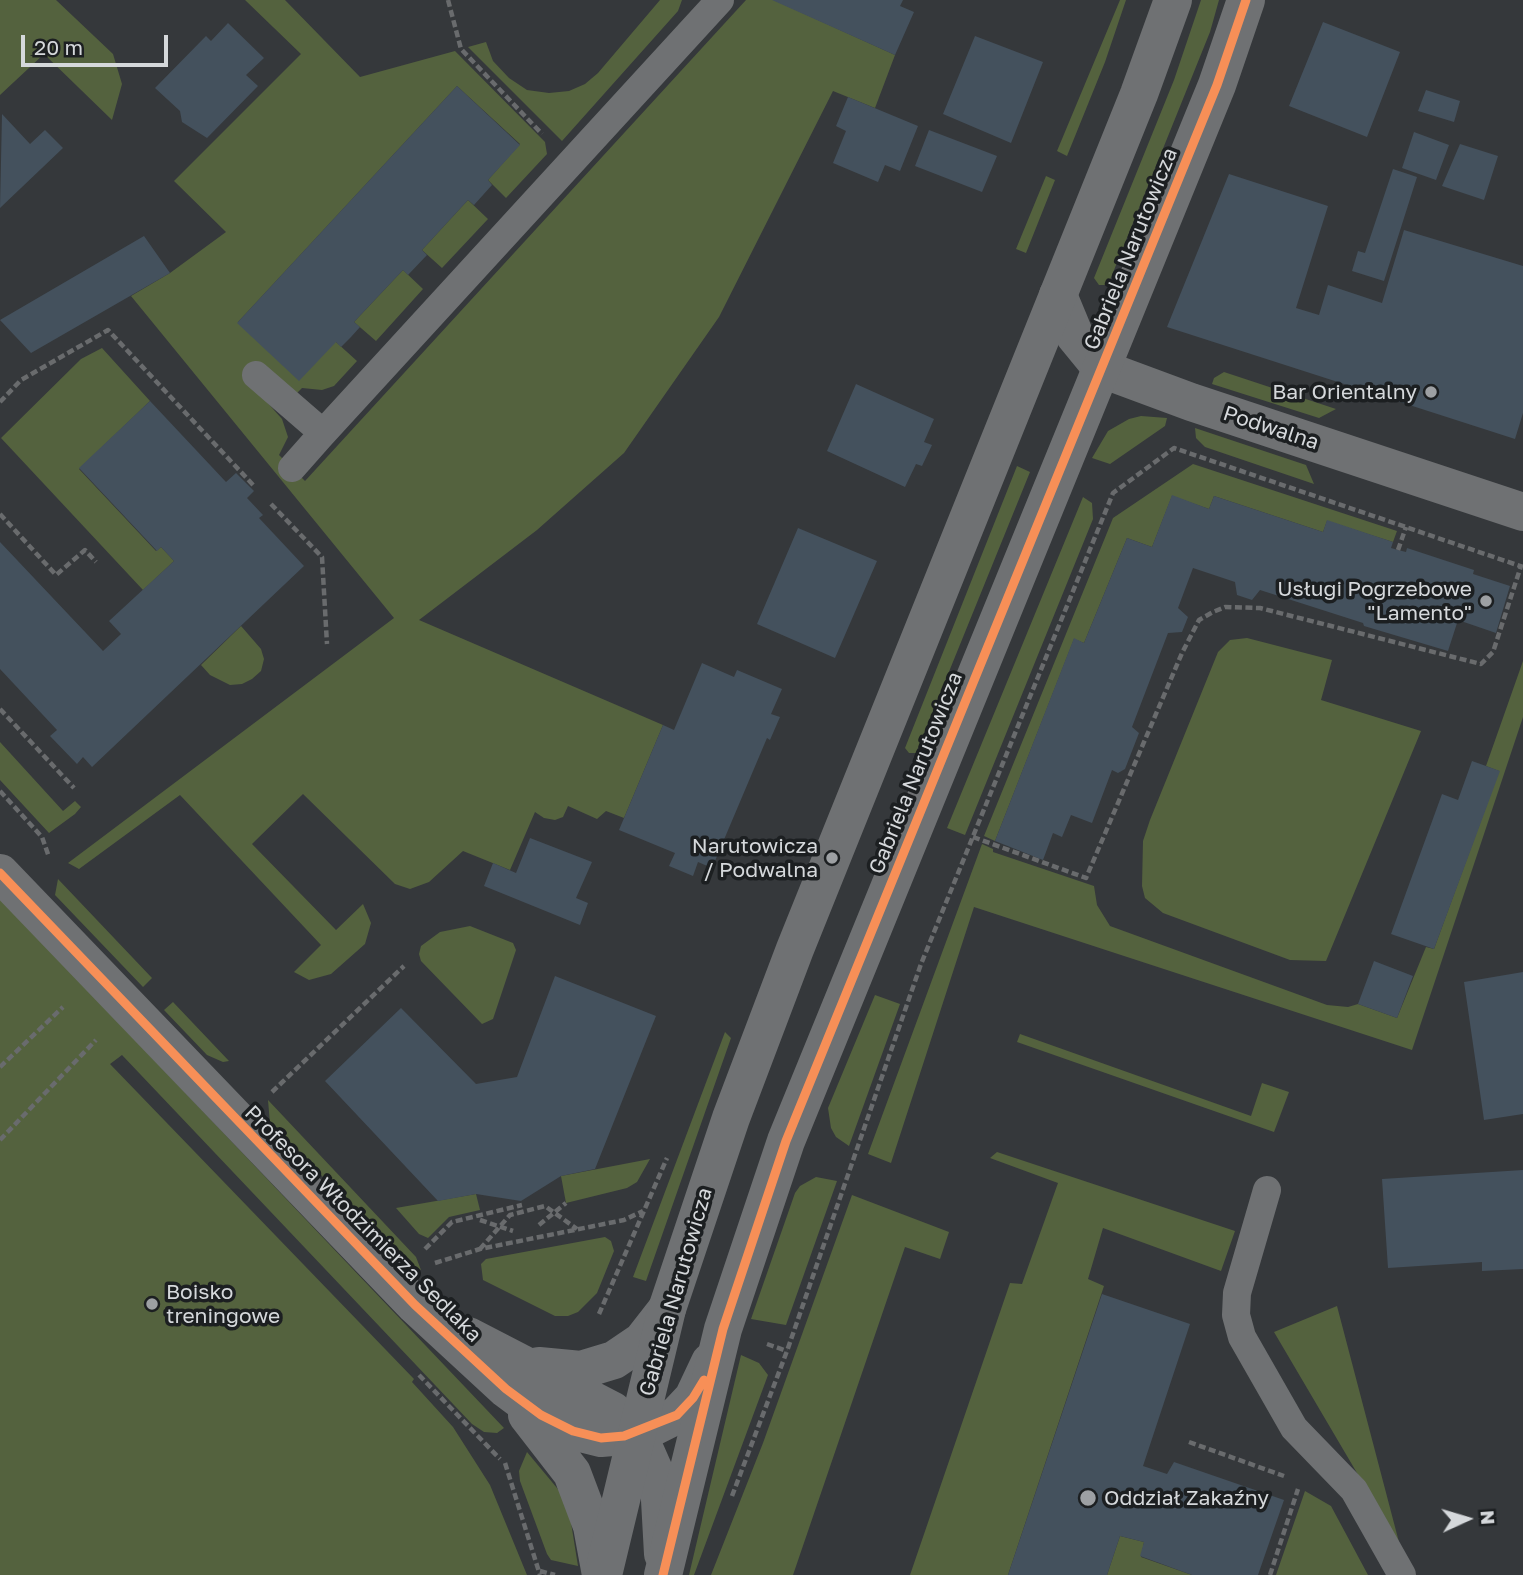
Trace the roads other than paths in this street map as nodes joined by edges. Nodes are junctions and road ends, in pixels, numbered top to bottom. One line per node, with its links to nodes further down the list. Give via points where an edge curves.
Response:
1 (720, 0): 7 (lane)
2 (1173, 0): 4 (street, Gabriela Narutowicza)
3 (1246, 0): 5 (street, Gabriela Narutowicza, via 1217,85)
4 (1058, 295): 5 (street, via 1075,336); 12 (street, Gabriela Narutowicza, via 776,999 698,1210)
5 (1102, 369): 9 (street, Podwalna); 13 (street, Gabriela Narutowicza, via 786,1141)
6 (256, 374): 7 (lane)
7 (323, 433): 8 (lane)
8 (292, 468)
9 (1523, 512)
10 (0, 873): 14 (street, Profesora Włodzimierza Sedlaka, via 415,1305)
11 (1267, 1190): 18 (lane, via 1239,1285 1237,1315 1242,1337 1294,1428 1353,1490)
12 (667, 1310): 14 (street, via 642,1342 614,1360 582,1370); 15 (street, Gabriela Narutowicza)
13 (723, 1329): 15 (street, Profesora Włodzimierza Sedlaka, via 693,1398 677,1415); 17 (street, Gabriela Narutowicza)
14 (513, 1376): 15 (street, Profesora Włodzimierza Sedlaka, via 541,1415 573,1431 601,1438); 16 (street, Gabriela Narutowicza, via 572,1473 592,1526)
15 (636, 1432): 16 (street, Gabriela Narutowicza); 17 (street, via 659,1482)
16 (602, 1575)
17 (662, 1575)
18 (1402, 1575)

